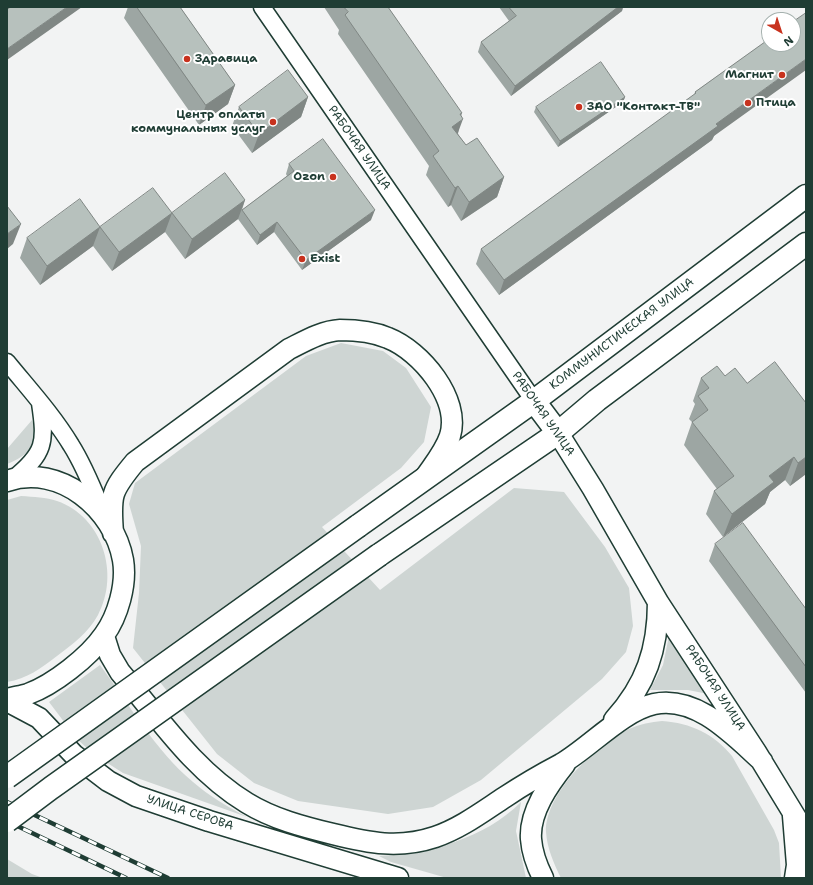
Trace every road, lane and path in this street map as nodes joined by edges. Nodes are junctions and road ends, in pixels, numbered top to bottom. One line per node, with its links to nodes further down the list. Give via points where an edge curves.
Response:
1 (262, 7): 5 (street, РАБОЧАЯ УЛИЦА)
2 (806, 196): 5 (main road, КОММУНИСТИЧЕСКАЯ УЛИЦА)
3 (806, 244): 7 (main road)
4 (7, 362): 6 (street)
5 (534, 401): 7 (main road, РАБОЧАЯ УЛИЦА); 8 (main road, КОММУНИСТИЧЕСКАЯ УЛИЦА)
6 (40, 404): 9 (street, via 44,430 42,444 27,468); 10 (street, via 72,445 89,477)
7 (558, 432): 11 (street, РАБОЧАЯ УЛИЦА); 19 (main road, bridge, via 379,555)
8 (424, 479): 10 (street, via 450,436 452,418 448,400 440,384 409,350 389,338 366,332 339,330 314,336 289,349 135,462 118,483 110,503); 17 (main road, КОММУНИСТИЧЕСКАЯ УЛИЦА, bridge)
9 (10, 480): 10 (street, via 36,477 60,482 80,492)
10 (110, 528): 12 (street, via 123,560 124,581 119,604)
11 (658, 602): 14 (street, via 658,624 653,650 641,684 616,719); 16 (street, РАБОЧАЯ УЛИЦА)
12 (104, 636): 13 (street, via 54,681); 15 (street, via 110,655 120,672 197,764 248,804 305,827 372,844 395,844 429,838 476,817 526,783)
13 (7, 700): 21 (street, УЛИЦА СЕРОВА, via 39,718 74,755 108,781 136,796 209,821)
14 (597, 737): 15 (street); 16 (street, via 645,707 654,704 674,704 698,711 719,724)
15 (571, 758): 22 (street, via 552,779 534,818 533,851)
16 (762, 761): 18 (street, РАБОЧАЯ УЛИЦА)
17 (7, 777)
18 (792, 812): 20 (street, РАБОЧАЯ УЛИЦА); 23 (street, via 798,865)
19 (7, 821)
20 (806, 834)
21 (398, 878)
22 (543, 878)
23 (795, 878)

